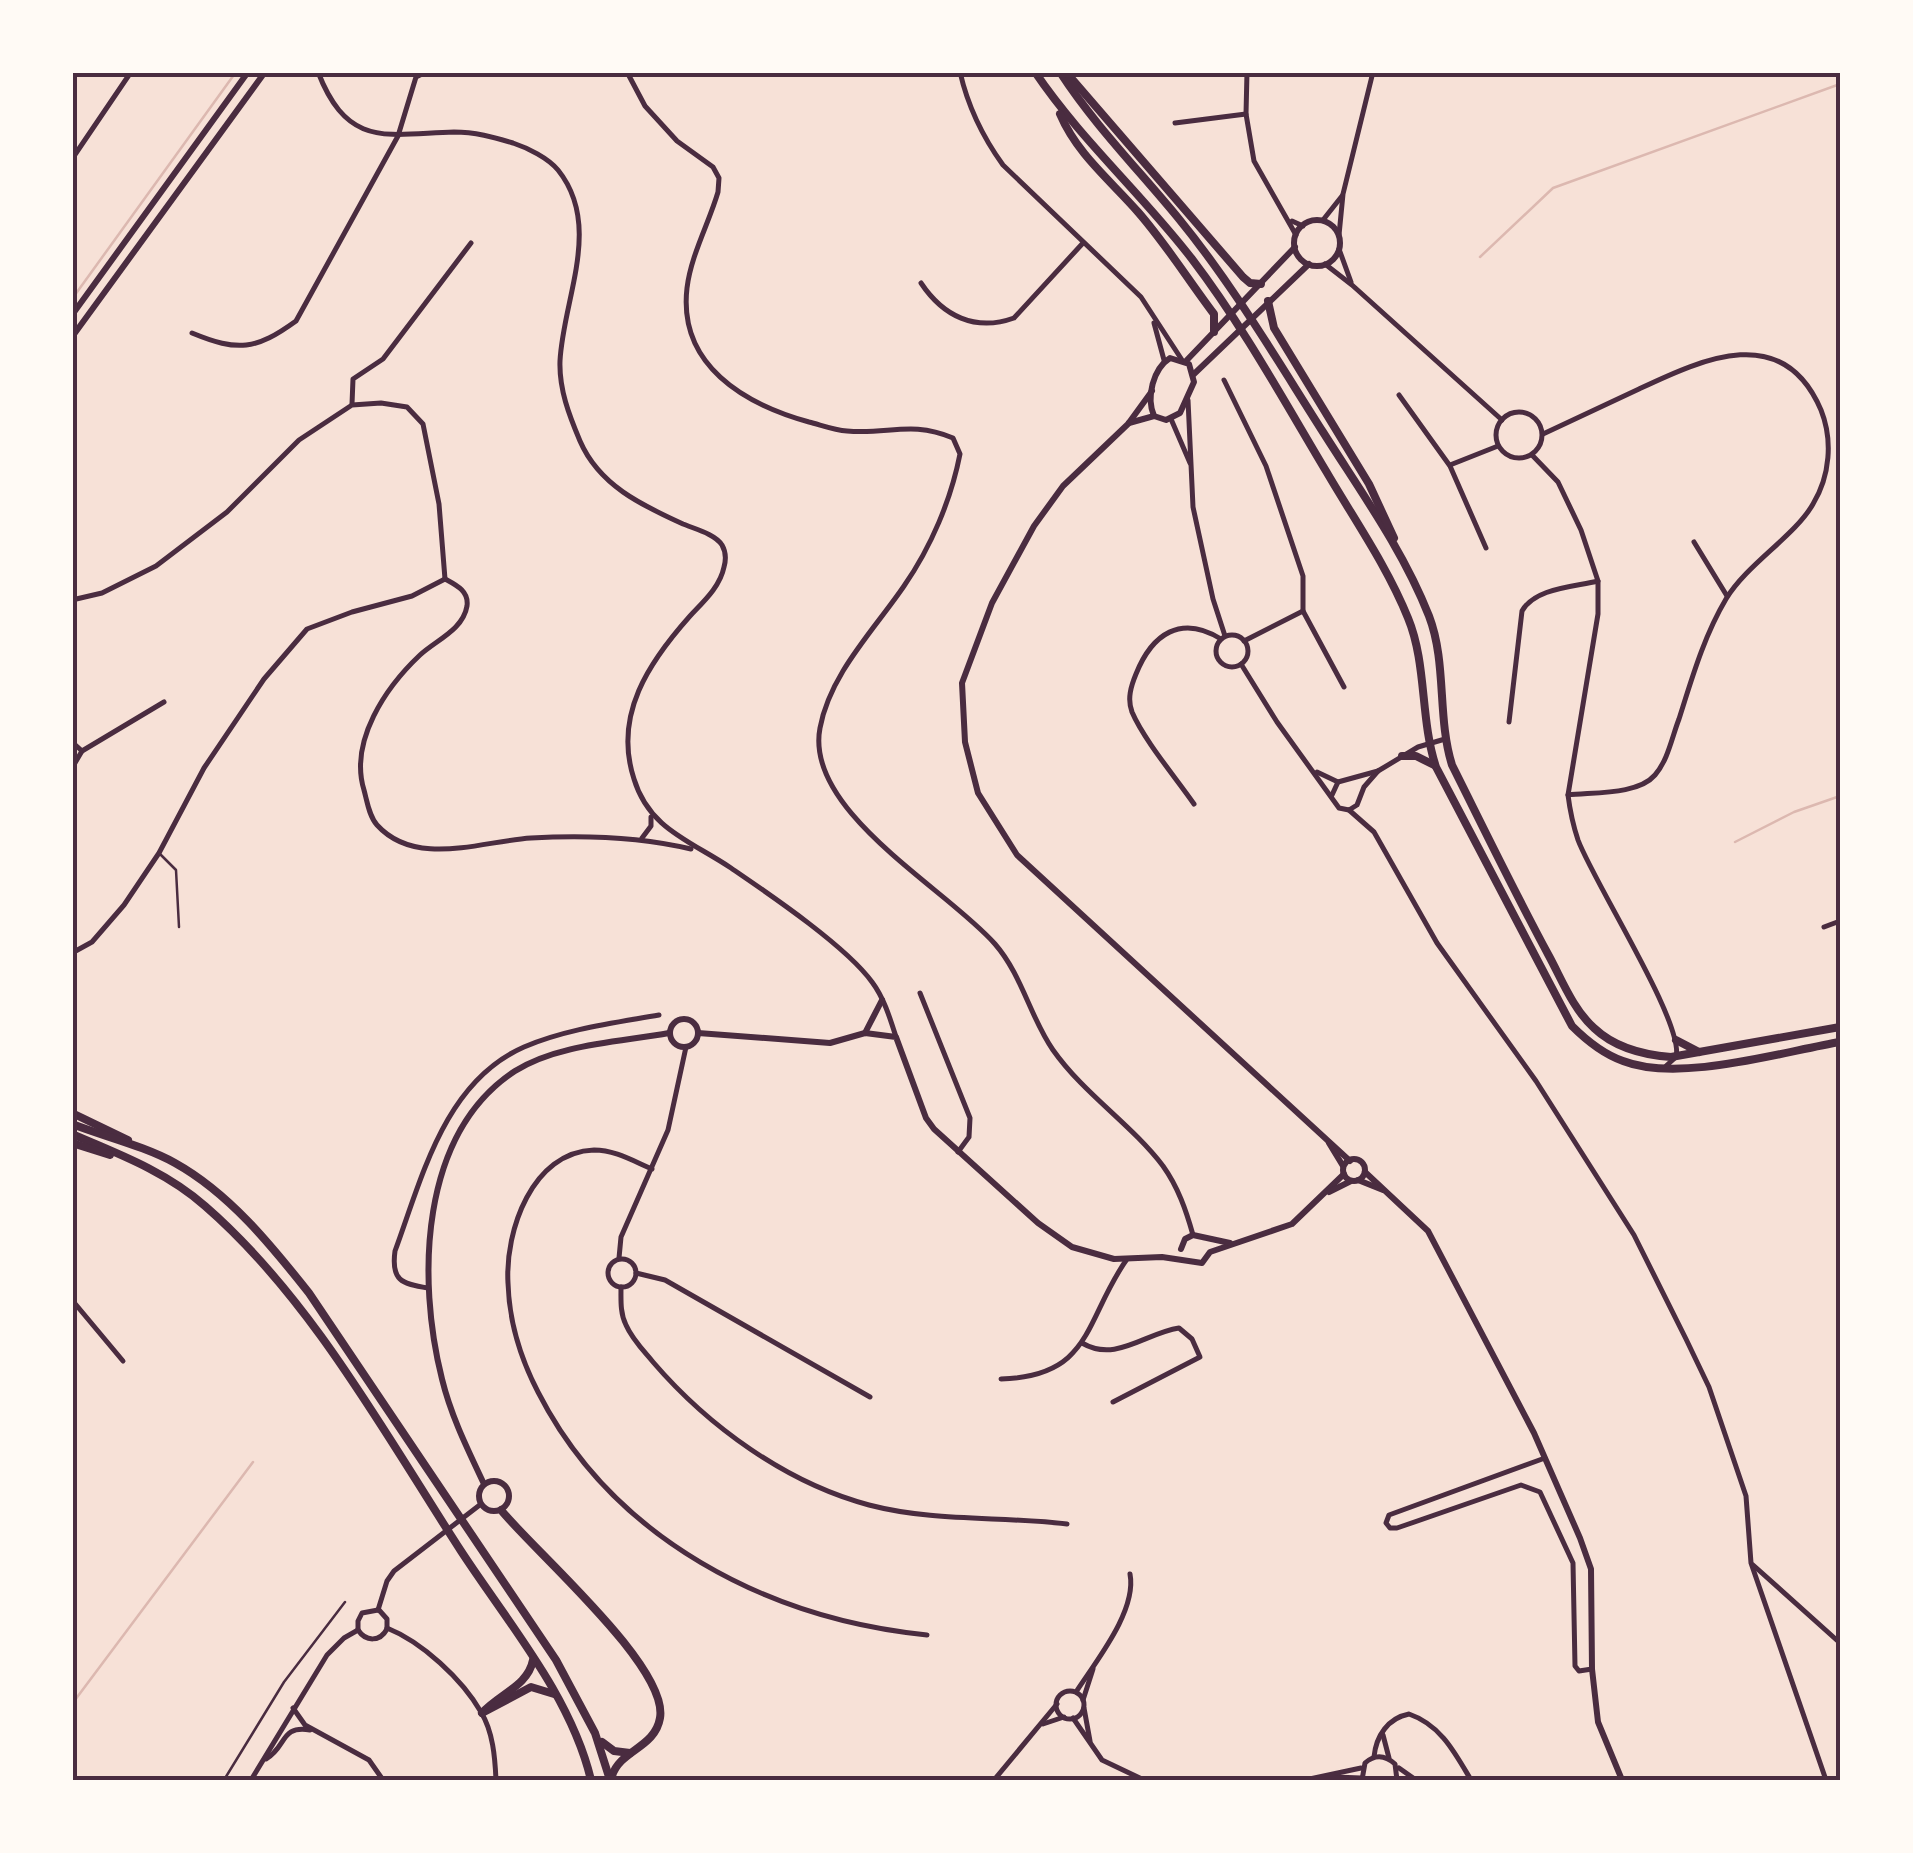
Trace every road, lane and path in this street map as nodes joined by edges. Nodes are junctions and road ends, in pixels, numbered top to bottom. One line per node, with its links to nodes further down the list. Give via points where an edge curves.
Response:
1 (132, 72): 16 (street)
2 (248, 72): 33 (street)
3 (265, 72): 37 (street)
4 (318, 72): 15 (street, via 350,122)
5 (426, 72): 15 (street, via 416,78)
6 (627, 72): 121 (street, via 645,106 719,178 687,288 687,320 697,351 720,382 788,416 846,431 930,428 953,438 960,454 941,518 827,707 818,744 824,769 850,814 997,946 1052,1049 1162,1166 1184,1202)
7 (960, 72): 24 (street, via 966,102 989,146)
8 (1034, 72): 12 (main road)
9 (1063, 72): 30 (main road, via 1243,277); 56 (main road, via 1106,137 1181,221 1240,303)
10 (1247, 72): 13 (street)
11 (1373, 72): 17 (street)
12 (1056, 105): 35 (main road, via 1082,153 1139,213 1214,314); 71 (main road, via 1228,309 1378,560 1414,636)
13 (1246, 114): 14 (street); 18 (street, via 1254,160)
14 (1175, 124)
15 (398, 136): 36 (street, via 296,321 250,346); 85 (street, via 487,134 557,168 576,210 580,242 561,382 587,456 613,486 708,534 725,550 714,588 657,654 628,719 633,778)
16 (72, 160)
17 (1344, 194): 19 (street); 22 (street)
18 (1289, 220): 20 (street); 21 (street)
19 (1323, 220): 20 (street); 22 (street)
20 (1303, 226): 21 (street)
21 (1296, 234): 25 (street)
22 (1339, 235): 26 (street)
23 (471, 243): 45 (street, via 383,359 353,379)
24 (1083, 243): 29 (street, via 1014,318 1000,323 984,325 944,311); 34 (street)
25 (1295, 247): 27 (street); 30 (street)
26 (1340, 249): 28 (street); 31 (street)
27 (1309, 264): 28 (street); 32 (street)
28 (1325, 264): 31 (street)
29 (921, 283)
30 (1262, 284): 35 (street)
31 (1352, 285): 48 (street)
32 (1268, 301): 40 (street); 56 (main road, via 1274,328 1369,484)
33 (72, 315)
34 (1152, 315): 38 (street); 39 (street)
35 (1214, 332): 39 (street)
36 (192, 334)
37 (72, 338)
38 (1164, 360): 39 (street); 42 (street)
39 (1184, 360): 40 (street)
40 (1194, 374): 44 (street)
41 (1224, 380): 62 (street, via 1266,466 1303,576)
42 (1152, 391): 46 (street); 49 (street)
43 (1399, 395): 54 (street)
44 (1188, 400): 47 (street); 53 (street)
45 (352, 405): 58 (street, via 407,408 423,424); 61 (street, via 299,440 227,512 156,566)
46 (1154, 416): 47 (street); 49 (street)
47 (1171, 419): 53 (street)
48 (1502, 420): 50 (street, via 1515,412 1531,415); 51 (street)
49 (1128, 424): 115 (street, via 1064,486 1034,526 974,646 962,682 965,742 978,793 1017,855 1323,1134)
50 (1543, 434): 52 (street); 60 (street, via 1716,356 1778,360 1798,376 1828,429 1823,481 1812,506)
51 (1498, 446): 52 (street, via 1517,458); 54 (street)
52 (1532, 454): 59 (street, via 1558,482)
53 (1191, 466): 63 (street, via 1193,507)
54 (1450, 466): 57 (street)
55 (1694, 542): 60 (street)
56 (1396, 548): 69 (main road, via 1435,634)
57 (1486, 548)
58 (445, 579): 86 (street, via 462,589 466,611 387,690 363,744 360,779 373,822 418,848 531,838); 88 (street, via 308,629 264,679 204,768)
59 (1598, 581): 68 (street, via 1527,603); 82 (street)
60 (1727, 596): 82 (street, via 1655,775 1627,788)
61 (72, 600)
62 (1304, 612): 64 (street); 66 (street)
63 (1223, 638): 64 (street); 65 (street, via 1218,658); 83 (street, via 1188,627 1155,640 1130,690 1131,710)
64 (1244, 641): 65 (street, via 1248,650)
65 (1241, 664): 74 (street)
66 (1344, 687)
67 (164, 702): 72 (street)
68 (1509, 722)
69 (1445, 739): 71 (street); 105 (main road, via 1452,765 1584,1016 1617,1043)
70 (72, 742): 72 (street)
71 (1429, 744): 73 (street); 75 (main road)
72 (82, 751): 76 (street)
73 (1402, 756): 75 (main road); 77 (street)
74 (1310, 767): 79 (street); 81 (street)
75 (1436, 767): 107 (main road, via 1572,1026 1612,1057)
76 (72, 768)
77 (1378, 771): 78 (street); 80 (street)
78 (1348, 780): 79 (street); 80 (street)
79 (1338, 782): 81 (street)
80 (1361, 792): 84 (street)
81 (1332, 795): 84 (street)
82 (1568, 795): 100 (street, via 1579,842)
83 (1194, 804)
84 (1349, 810): 144 (street, via 1374,832 1436,944 1536,1081 1634,1236 1710,1387 1746,1496)
85 (650, 814): 86 (street, via 651,826); 87 (street)
86 (640, 840): 87 (street)
87 (698, 850): 94 (street, via 806,923 871,980)
88 (159, 853): 90 (lane, via 176,870); 92 (street, via 110,923)
89 (1840, 921): 91 (street)
90 (179, 926)
91 (1824, 928)
92 (72, 953)
93 (920, 993): 112 (street, via 970,1118 969,1137)
94 (882, 1000): 99 (street); 101 (street)
95 (659, 1015): 132 (street, via 521,1048 482,1076 433,1145 395,1251 397,1276)
96 (1840, 1026): 104 (main road)
97 (670, 1033): 98 (street, via 684,1018); 103 (street); 132 (street, via 533,1062 480,1104 439,1187)
98 (698, 1033): 99 (street, via 830,1043); 103 (street)
99 (865, 1033): 101 (street)
100 (1675, 1036): 104 (main road); 105 (street); 106 (street)
101 (896, 1037): 112 (street, via 926,1118)
102 (1840, 1042): 107 (main road)
103 (686, 1047): 116 (street)
104 (1704, 1053): 106 (main road)
105 (1661, 1056): 106 (main road)
106 (1676, 1057): 107 (street)
107 (1658, 1069)
108 (72, 1113): 113 (main road)
109 (72, 1124): 113 (main road)
110 (72, 1134): 114 (main road)
111 (72, 1144): 114 (main road)
112 (958, 1152): 129 (street, via 1055,1236 1086,1253)
113 (173, 1162): 166 (main road, via 251,1225 309,1293 556,1660)
114 (148, 1167): 152 (main road, via 203,1204 293,1297)
115 (1346, 1167): 117 (street, via 1362,1164); 118 (street); 120 (street)
116 (652, 1169): 127 (street); 150 (street, via 606,1151 573,1154 531,1190 508,1258 510,1310 525,1364 550,1414 597,1479 667,1541 740,1586 820,1615)
117 (1364, 1172): 118 (street); 119 (street)
118 (1354, 1180): 119 (street); 120 (street)
119 (1388, 1192): 139 (street, via 1428,1231)
120 (1323, 1195): 123 (street, via 1292,1224)
121 (1193, 1235): 122 (street); 124 (street)
122 (1208, 1240): 123 (street); 125 (street)
123 (1231, 1244): 125 (street)
124 (1181, 1248): 126 (street); 128 (street)
125 (1210, 1252): 128 (street, via 1202,1263)
126 (1162, 1257): 128 (street); 129 (street)
127 (619, 1258): 130 (street, via 633,1263); 131 (street, via 607,1271)
128 (1185, 1259)
129 (1127, 1260): 134 (street)
130 (636, 1272): 131 (street); 137 (street, via 665,1280)
131 (621, 1287): 143 (street, via 626,1325 671,1382 716,1424 802,1478 890,1510)
132 (428, 1288): 140 (street, via 442,1381)
133 (72, 1300): 135 (street)
134 (1082, 1343): 136 (street, via 1059,1368); 138 (street, via 1118,1351 1179,1328 1192,1339 1200,1357)
135 (123, 1361)
136 (1001, 1379)
137 (870, 1397)
138 (1113, 1402)
139 (1545, 1458): 154 (street, via 1592,1570); 154 (street, via 1389,1515 1386,1523 1396,1528 1521,1485 1540,1492 1573,1563 1575,1666)
140 (484, 1484): 141 (street); 142 (street, via 507,1488)
141 (480, 1504): 142 (street); 147 (street, via 394,1571)
142 (501, 1510): 168 (main road, via 647,1675 660,1718 654,1734)
143 (1068, 1524)
144 (1751, 1563): 151 (street); 189 (street)
145 (1130, 1574): 153 (street, via 1131,1596)
146 (345, 1602): 176 (lane, via 284,1682)
147 (378, 1610): 148 (street); 149 (street, via 362,1613)
148 (388, 1628): 149 (street, via 373,1639); 160 (street, via 449,1674)
149 (358, 1630): 159 (street, via 327,1655)
150 (927, 1636)
151 (1840, 1643)
152 (532, 1656): 156 (main road); 160 (main road, via 527,1678)
153 (1096, 1662): 155 (street); 158 (street)
154 (1592, 1669): 188 (street, via 1598,1722)
155 (1076, 1692): 157 (street, via 1062,1694); 158 (street)
156 (556, 1696): 160 (main road, via 532,1687); 180 (main road)
157 (1056, 1704): 161 (street); 163 (street)
158 (1084, 1704): 162 (street); 167 (street)
159 (293, 1708): 164 (street); 171 (street)
160 (482, 1713): 179 (street)
161 (1064, 1717): 162 (street); 163 (street)
162 (1073, 1718): 167 (street)
163 (1036, 1728): 182 (street)
164 (318, 1731): 171 (street, via 296,1728); 178 (street, via 369,1760)
165 (1383, 1732): 169 (street); 170 (street); 187 (street, via 1400,1716 1420,1718 1447,1741)
166 (595, 1733): 168 (main road, via 614,1751); 181 (main road)
167 (1092, 1749): 183 (street)
168 (634, 1751): 181 (main road)
169 (1374, 1758): 170 (street); 173 (street)
170 (1390, 1760): 172 (street)
171 (262, 1761): 177 (street)
172 (1396, 1766): 185 (street); 186 (street)
173 (1362, 1768): 174 (street); 175 (street)
174 (1326, 1776): 175 (street); 184 (street)
175 (1362, 1779)
176 (224, 1780)
177 (250, 1780)
178 (383, 1780)
179 (496, 1780)
180 (591, 1780)
181 (610, 1780)
182 (994, 1780)
183 (1144, 1780)
184 (1306, 1780)
185 (1397, 1780)
186 (1416, 1780)
187 (1472, 1780)
188 (1622, 1780)
189 (1826, 1780)

